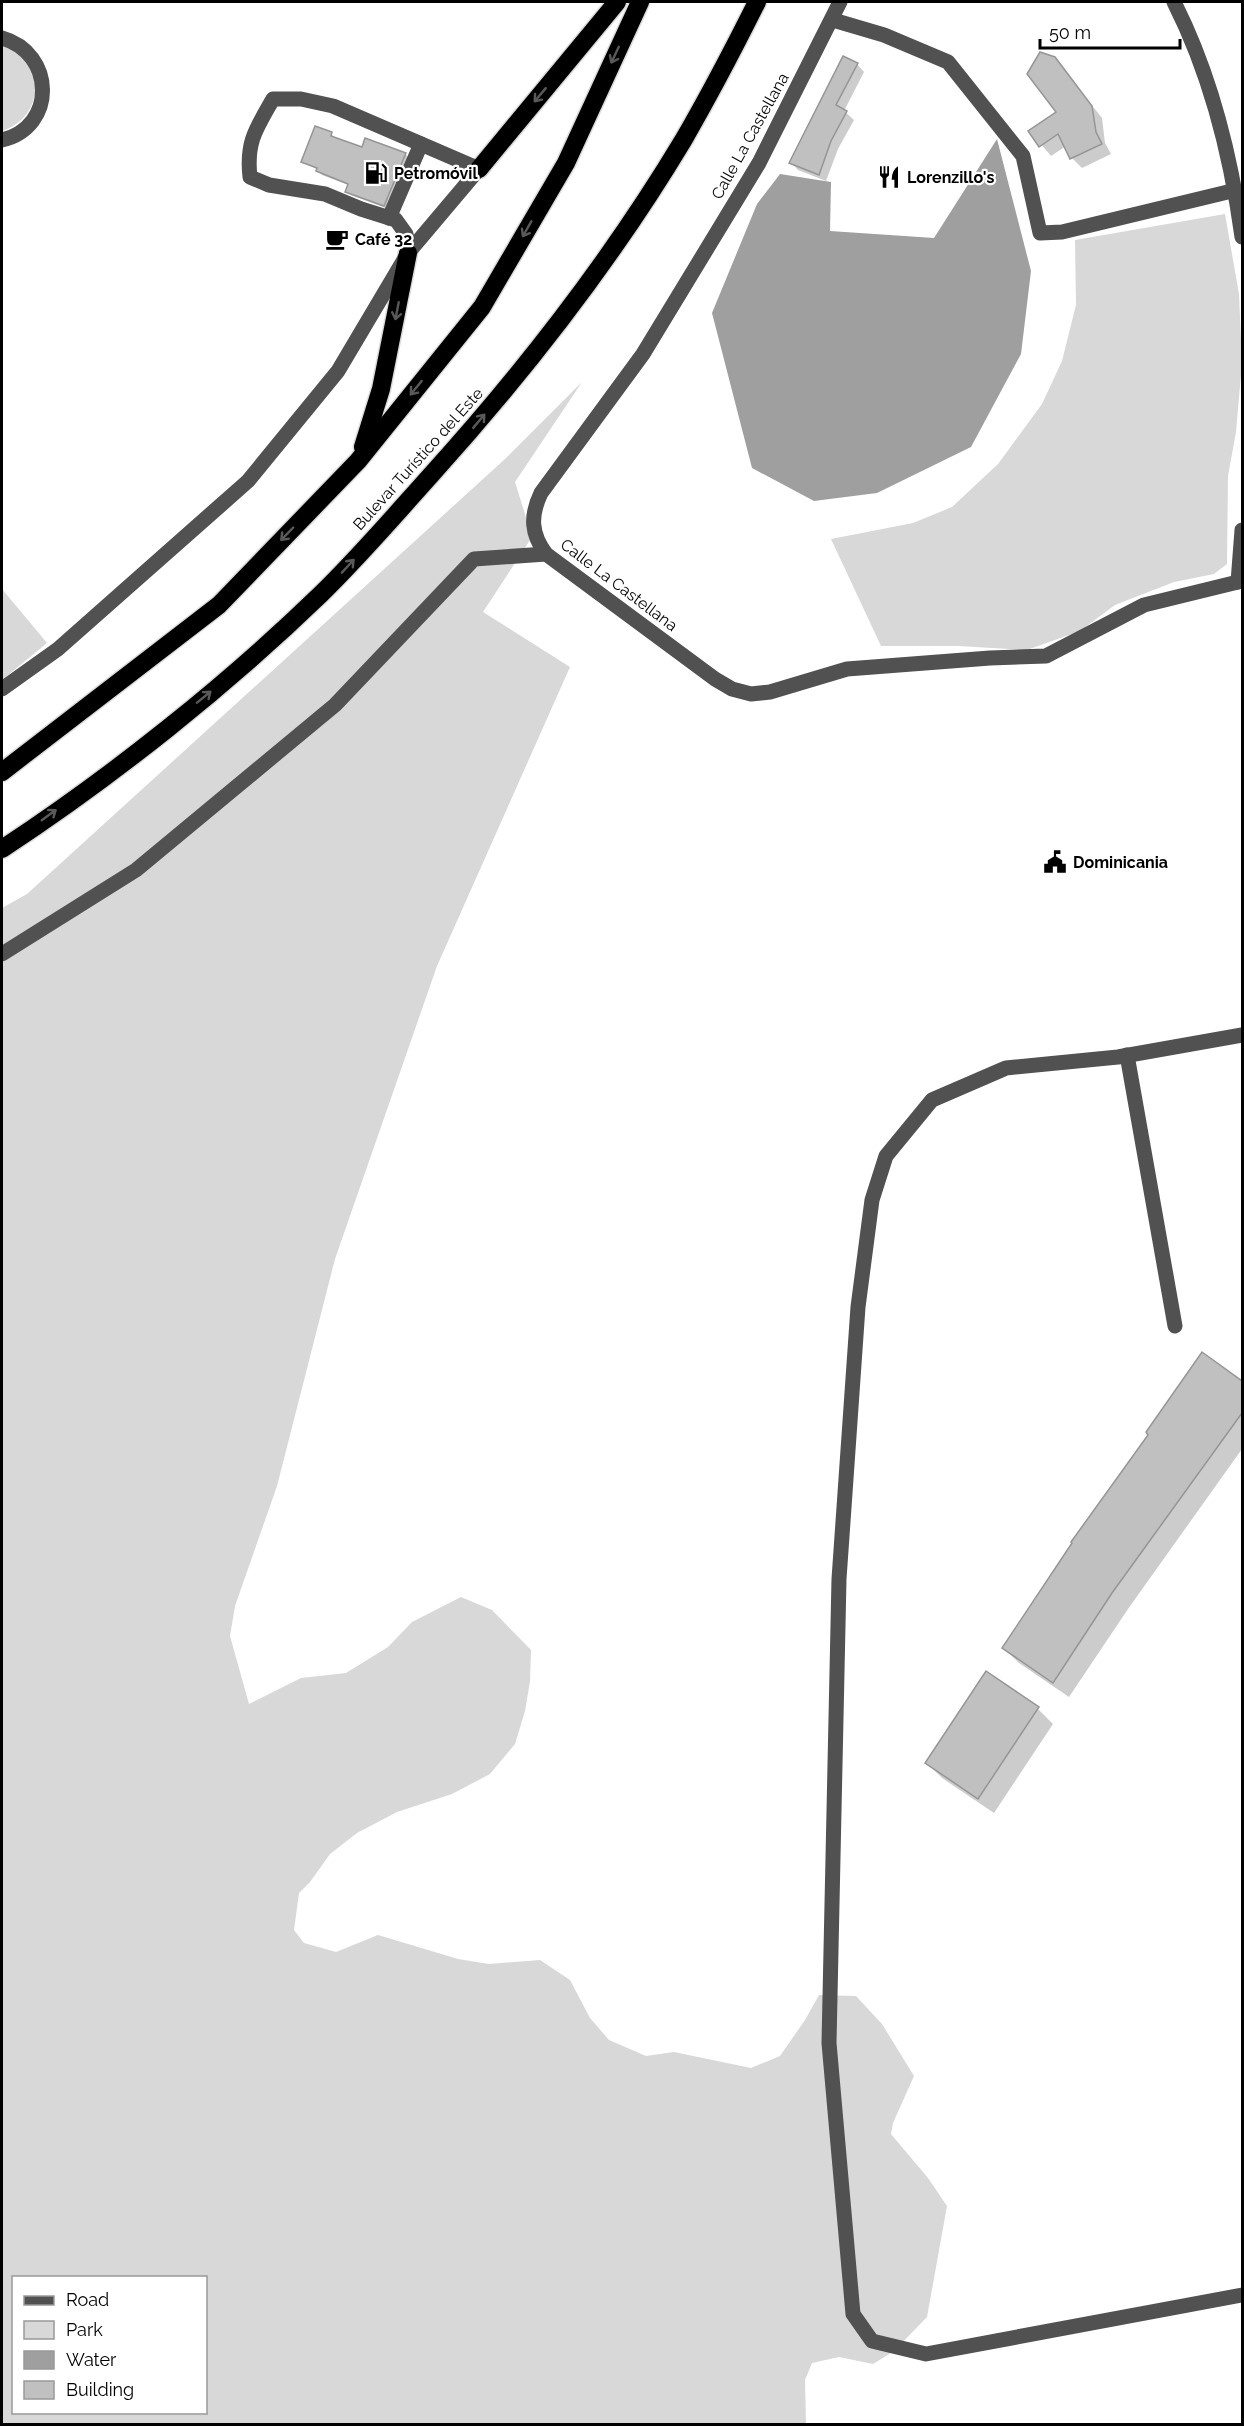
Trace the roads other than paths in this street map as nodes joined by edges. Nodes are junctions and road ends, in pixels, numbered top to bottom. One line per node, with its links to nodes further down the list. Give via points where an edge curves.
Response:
1 (617, 2): 10 (highway, one-way to 10)
2 (640, 2): 15 (highway, one-way to 15, via 566,163 482,307)
3 (757, 2): 21 (highway, Bulevar Turístico del Este, one-way to 3, via 130,757 256,655 324,592 457,447 526,366 610,252 683,140)
4 (840, 2): 6 (street, Calle La Castellana)
5 (1174, 2): 11 (street, via 1211,87)
6 (833, 20): 11 (street, via 884,35 948,62 1023,156 1040,233 1062,232); 17 (street, Calle La Castellana, via 759,163 649,344 541,493 534,511 534,531)
7 (2, 38): 8 (street, via 27,51 37,65 42,99 36,116 25,129)
8 (2, 140)
9 (420, 144): 10 (street); 12 (street); 12 (street, via 333,106 301,99 273,99 253,134 248,157 250,177 269,185 325,194)
10 (479, 169): 14 (street)
11 (1236, 190): 13 (street)
12 (389, 218): 14 (street, via 396,220 406,234)
13 (1242, 237)
14 (408, 253): 15 (highway, one-way to 15, via 381,389); 19 (street, via 338,371 248,481 58,649)
15 (358, 461): 20 (highway, one-way to 20, via 219,605)
16 (1242, 530): 18 (street)
17 (546, 554): 18 (street, Calle La Castellana, via 715,679 751,694 847,669 1046,656 1144,605); 22 (street, via 474,559 335,705 136,870)
18 (1240, 582)
19 (2, 689)
20 (2, 772)
21 (2, 849)
22 (2, 954)
23 (1242, 1035): 24 (street)
24 (1122, 1056): 25 (street); 26 (street, via 1006,1068 932,1100 886,1156 872,1200 858,1307 839,1579 829,2043 853,2314 872,2341 926,2354)
25 (1176, 1326)
26 (1242, 2295)

